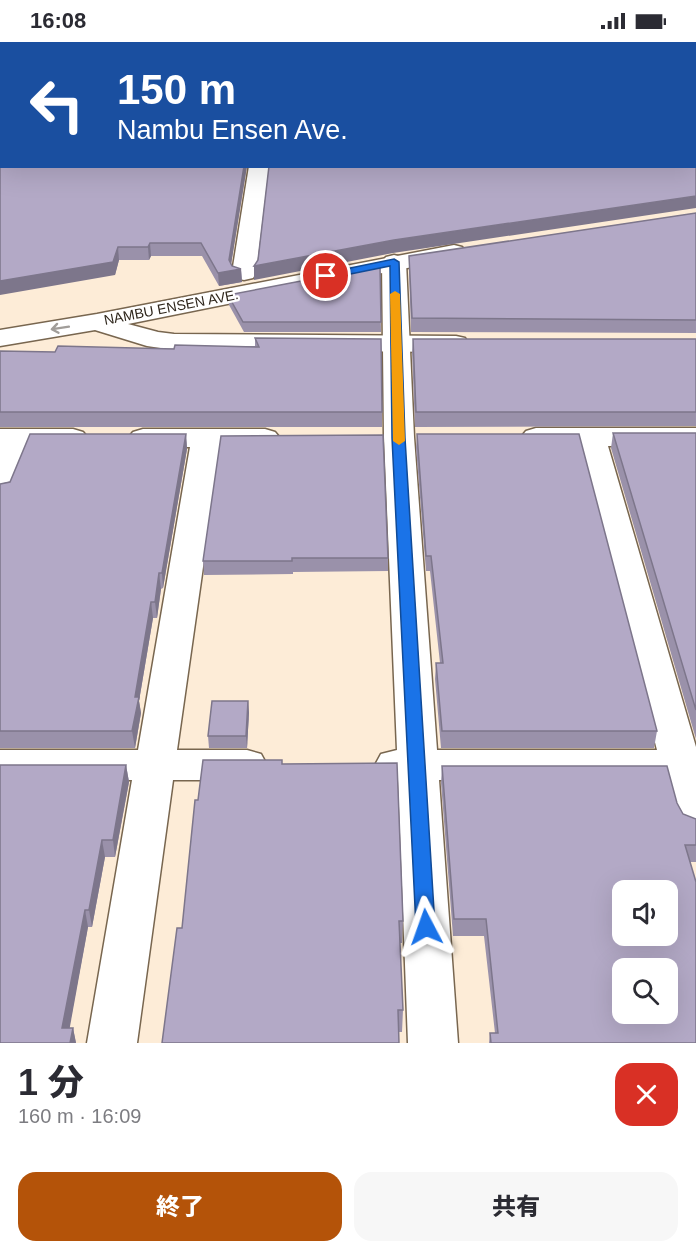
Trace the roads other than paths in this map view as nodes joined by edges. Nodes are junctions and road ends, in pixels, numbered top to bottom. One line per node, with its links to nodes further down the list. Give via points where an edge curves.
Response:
1 (259, 168): 3 (street)
2 (394, 262): 3 (street, NAMBU ENSEN AVE., via 466,242); 5 (street, NAMBU ENSEN AVE.); 7 (street)
3 (244, 273): 4 (street, NAMBU ENSEN AVE.)
4 (57, 306)
5 (97, 322): 6 (street, NAMBU ENSEN AVE., one-way to 6); 7 (street, via 174,342)
6 (0, 338)
7 (396, 344): 8 (street); 20 (street)
8 (476, 344)
9 (512, 437): 10 (street)
10 (591, 437): 11 (street); 21 (street)
11 (696, 437)
12 (10, 438): 13 (street); 15 (street)
13 (206, 438): 14 (street); 17 (street)
14 (297, 438)
15 (0, 489)
16 (0, 765): 17 (street)
17 (155, 765): 18 (street); 23 (street)
18 (285, 765)
19 (356, 765): 20 (street)
20 (416, 765): 21 (street); 24 (street)
21 (689, 765): 22 (street)
22 (696, 819)
23 (112, 1043)
24 (433, 1043)

